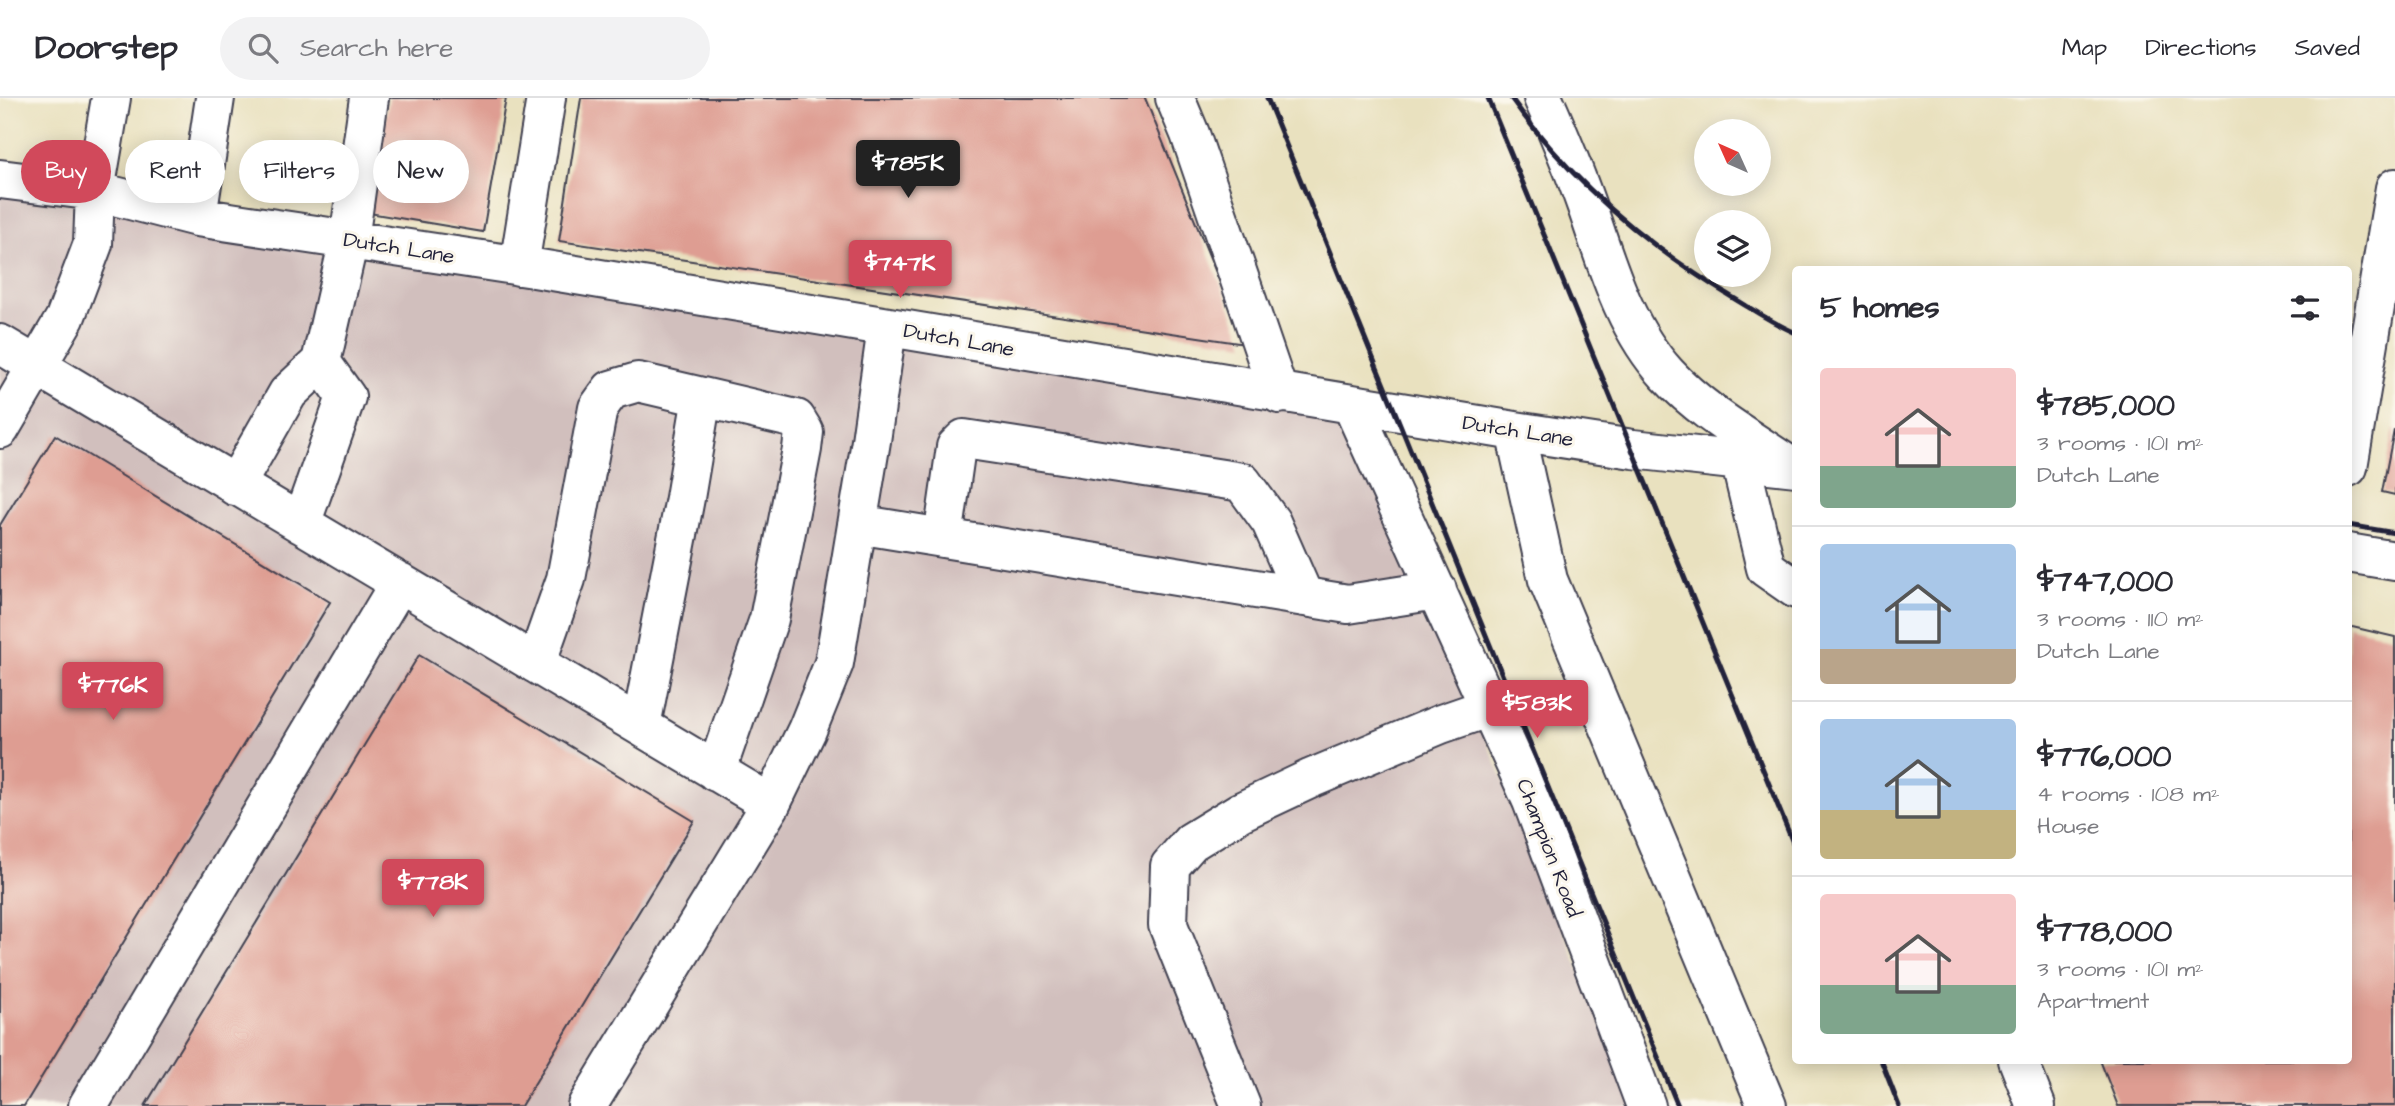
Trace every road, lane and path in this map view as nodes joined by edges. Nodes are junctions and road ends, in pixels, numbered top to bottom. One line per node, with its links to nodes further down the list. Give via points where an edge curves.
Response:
1 (111, 98): 7 (street)
2 (215, 98): 13 (street)
3 (369, 98): 14 (street)
4 (546, 98): 15 (street)
5 (1175, 98): 20 (street)
6 (1543, 98): 27 (street, via 1577,178 1620,302 1643,342 1702,406)
7 (104, 140)
8 (0, 179): 9 (street, Dutch Lane)
9 (21, 182)
10 (2395, 187): 25 (street)
11 (111, 195): 13 (street, Dutch Lane)
12 (95, 203): 19 (street, via 93,244 65,318)
13 (197, 217): 14 (street, Dutch Lane)
14 (349, 240): 15 (street, Dutch Lane); 18 (street)
15 (519, 266): 16 (street, Dutch Lane)
16 (887, 328): 20 (street, Dutch Lane); 31 (street)
17 (0, 344): 19 (street)
18 (321, 362): 29 (street, via 288,393); 30 (street, via 346,397)
19 (38, 367): 23 (street); 29 (street)
20 (1279, 394): 22 (street, Dutch Lane)
21 (702, 397): 39 (street, via 638,382 611,390 598,408 566,579); 41 (street); 42 (street, via 796,419 804,432 769,619)
22 (1352, 405): 24 (street, Dutch Lane); 37 (street, Champion Road)
23 (0, 429)
24 (1515, 432): 26 (street, Dutch Lane); 49 (street, via 1548,580)
25 (2352, 443)
26 (1740, 460): 28 (street, Dutch Lane); 36 (street, via 1766,568)
27 (1792, 466)
28 (1792, 467)
29 (235, 486): 30 (street)
30 (301, 524): 35 (street)
31 (857, 524): 32 (street); 43 (street, via 834,663)
32 (943, 538): 38 (street); 38 (street, via 956,447 964,439 1242,482 1271,522)
33 (2352, 554): 34 (street)
34 (2395, 561)
35 (400, 582): 39 (street); 45 (street)
36 (1792, 586)
37 (1437, 590): 38 (street, via 1348,604); 40 (street, Champion Road)
38 (1304, 597)
39 (536, 664): 41 (street)
40 (1490, 707): 47 (street, via 1312,778 1240,813 1191,842 1170,866 1168,925); 48 (street, Champion Road, via 1532,801)
41 (641, 726): 42 (street)
42 (716, 772): 43 (street)
43 (771, 804): 46 (street)
44 (2020, 1064): 50 (street)
45 (88, 1106)
46 (587, 1106)
47 (1241, 1106)
48 (1646, 1106)
49 (1767, 1106)
50 (2036, 1106)

